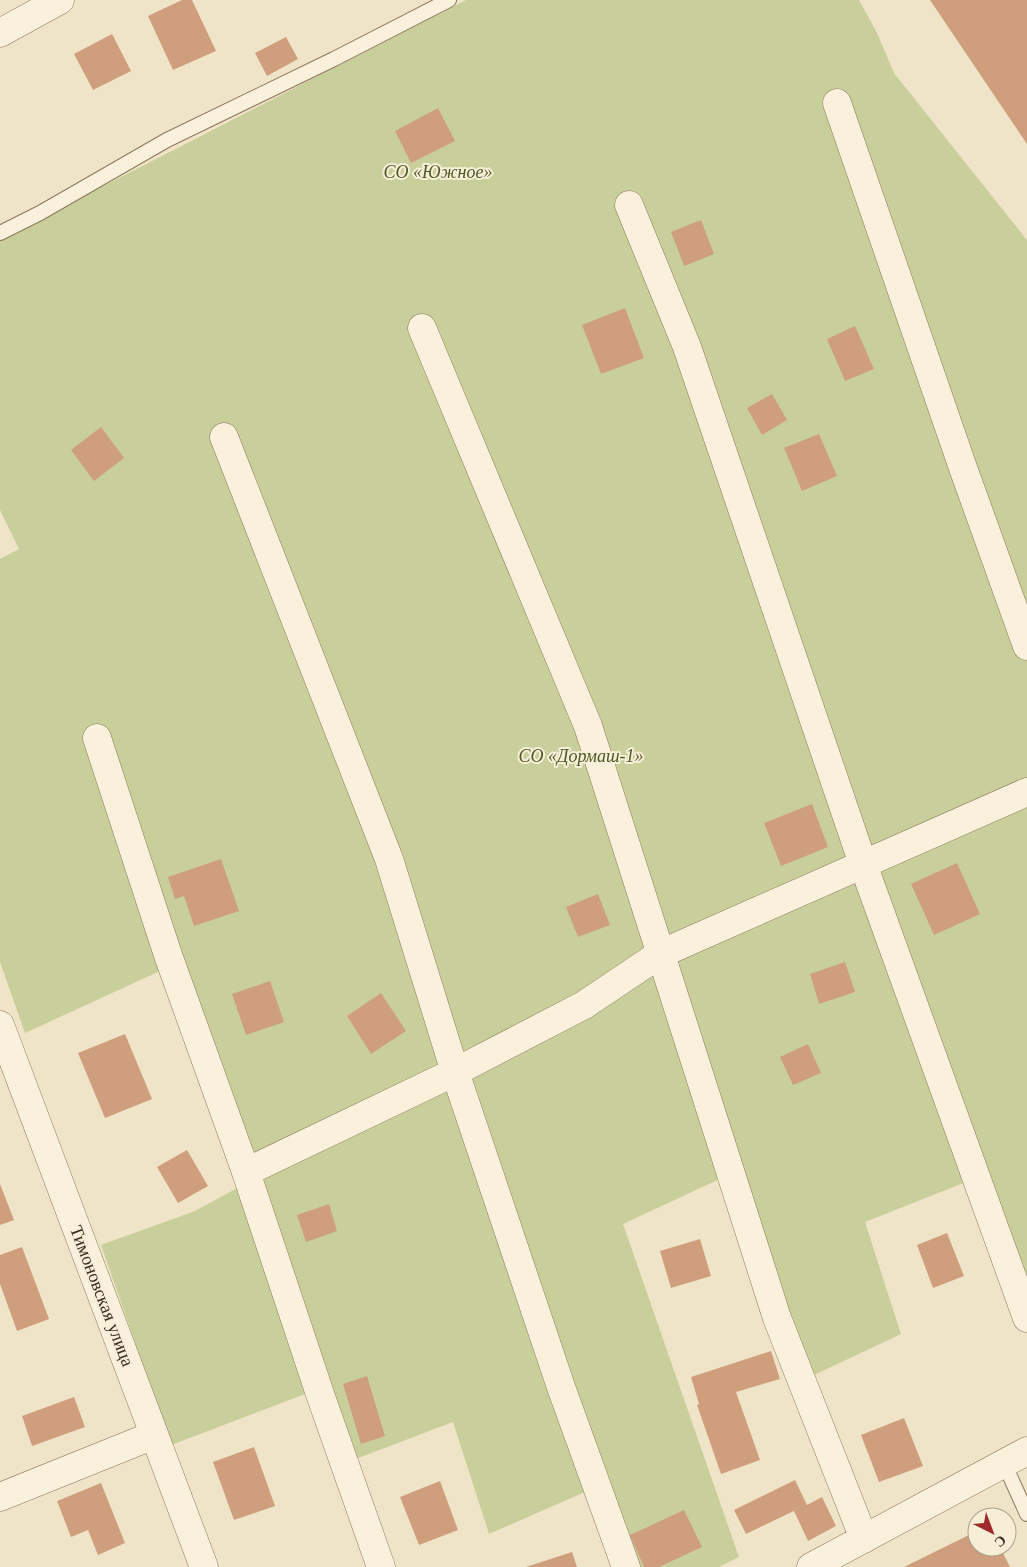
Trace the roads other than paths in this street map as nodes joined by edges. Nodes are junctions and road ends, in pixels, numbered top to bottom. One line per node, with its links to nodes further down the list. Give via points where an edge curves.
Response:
1 (60, 0): 3 (street)
2 (449, 0): 6 (lane, via 167,140)
3 (0, 33)
4 (837, 103): 9 (street)
5 (629, 205): 12 (street, via 687,347)
6 (0, 233)
7 (422, 328): 13 (street, via 588,726)
8 (224, 437): 15 (street, via 390,859)
9 (1027, 646)
10 (97, 738): 16 (street, via 168,956)
11 (1027, 792): 12 (street)
12 (863, 864): 13 (street); 17 (street)
13 (660, 954): 15 (street, via 584,1005); 22 (street, via 777,1318)
14 (1, 1033): 18 (street, Тимоновская улица)
15 (455, 1072): 16 (street); 26 (street)
16 (246, 1172): 25 (street)
17 (1027, 1318)
18 (154, 1435): 20 (street); 24 (street, Тимоновская улица)
19 (1015, 1457): 21 (lane); 22 (street)
20 (0, 1497)
21 (1027, 1514)
22 (864, 1539): 23 (street)
23 (818, 1565)
24 (204, 1567)
25 (381, 1567)
26 (626, 1567)

